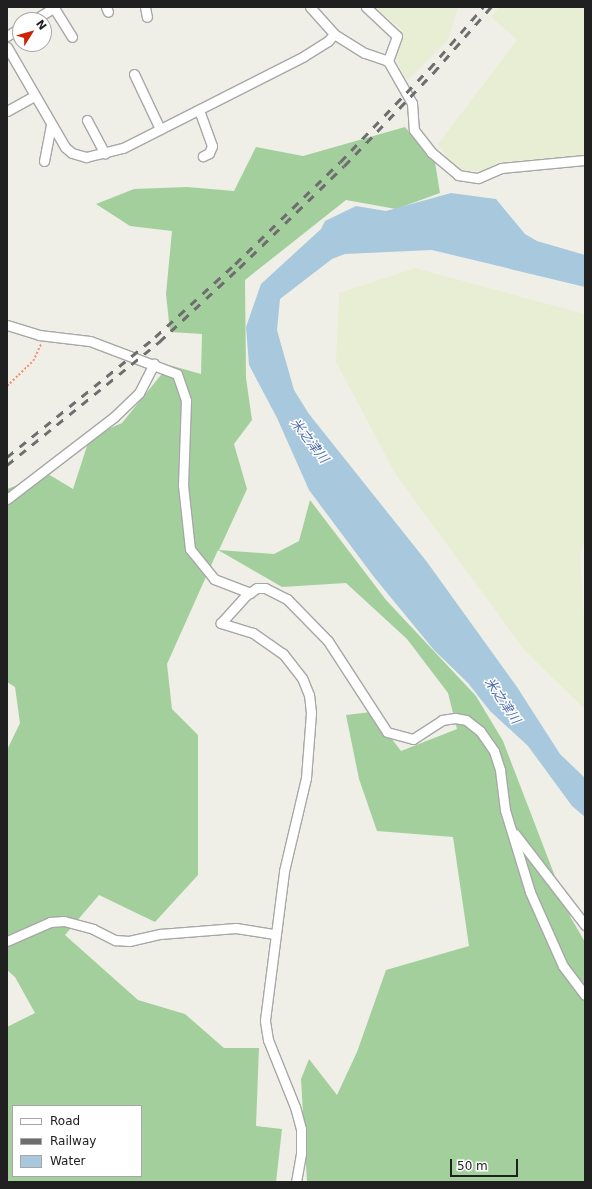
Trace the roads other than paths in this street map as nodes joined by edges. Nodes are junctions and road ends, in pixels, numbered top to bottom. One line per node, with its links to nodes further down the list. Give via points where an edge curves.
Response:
1 (54, 7): 7 (street)
2 (145, 7): 5 (street)
3 (310, 7): 6 (street)
4 (366, 7): 9 (street, via 397,36)
5 (147, 16)
6 (334, 34): 9 (street, via 365,54); 12 (street, via 328,42 304,56)
7 (72, 37)
8 (7, 47): 11 (street)
9 (388, 61): 20 (street, via 412,103 414,130 431,152 458,175 478,178 501,168)
10 (134, 74): 16 (street)
11 (34, 96): 13 (street); 15 (street)
12 (199, 110): 16 (street); 18 (street, via 212,146 209,153)
13 (7, 111)
14 (87, 120): 17 (street)
15 (51, 125): 17 (street, via 72,153 86,157); 19 (street)
16 (160, 129): 17 (street)
17 (105, 154)
18 (203, 156)
19 (44, 160)
20 (585, 160)
21 (7, 325): 22 (street, via 46,335 90,341)
22 (154, 364): 23 (street, via 139,393 114,417); 24 (street, via 177,374 186,400 183,485 190,549 214,579)
23 (7, 499)
24 (250, 593): 25 (street, via 257,588 266,588 286,599 303,613 328,641 387,732 413,739 442,720 455,718 466,720 480,731 494,751); 27 (street, via 221,623 253,633 283,654 302,678 309,695 311,713 306,778 284,871)
25 (512, 830): 26 (street); 29 (street, via 530,892 563,966)
26 (585, 925)
27 (274, 934): 28 (street, via 236,928 160,934 129,941 115,940 93,929 64,921 50,922); 30 (street, via 265,1020 268,1040 295,1107 301,1129 301,1153)
28 (7, 941)
29 (585, 995)
30 (296, 1182)

